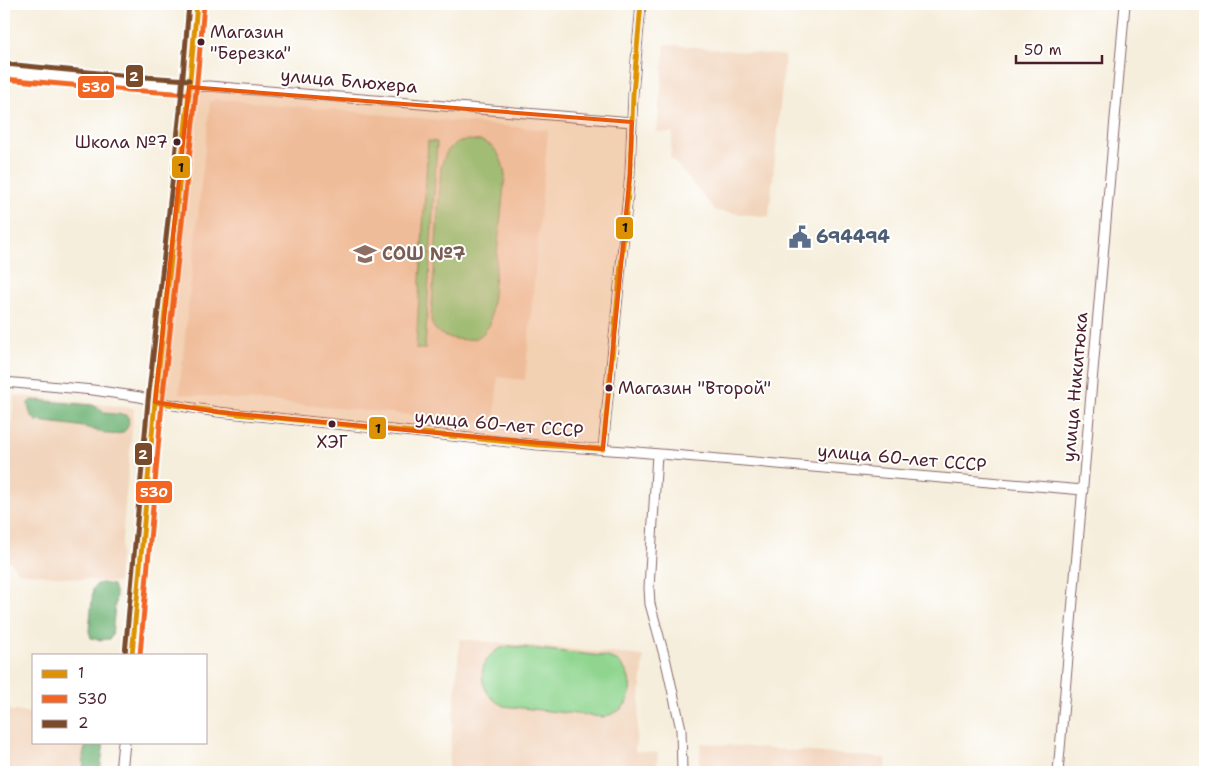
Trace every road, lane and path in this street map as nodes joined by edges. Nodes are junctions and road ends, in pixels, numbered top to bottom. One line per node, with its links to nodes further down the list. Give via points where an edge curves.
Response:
1 (197, 4): 5 (street)
2 (641, 4): 6 (street)
3 (1125, 4): 11 (street, улица Никитюка)
4 (4, 71): 5 (street, улица Блюхера)
5 (189, 88): 6 (street, улица Блюхера, via 209,86); 8 (street)
6 (632, 122): 9 (street, via 630,174)
7 (4, 382): 8 (street, улица 60-лет СССР, via 93,390)
8 (155, 402): 9 (street, улица 60-лет СССР, via 227,413); 12 (street)
9 (603, 450): 10 (street, улица 60-лет СССР)
10 (657, 454): 11 (street, улица 60-лет СССР); 15 (street, via 650,604 681,729)
11 (1082, 490): 16 (street, улица Никитюка)
12 (132, 654)
13 (124, 744): 14 (street)
14 (121, 772)
15 (682, 772)
16 (1058, 772)

